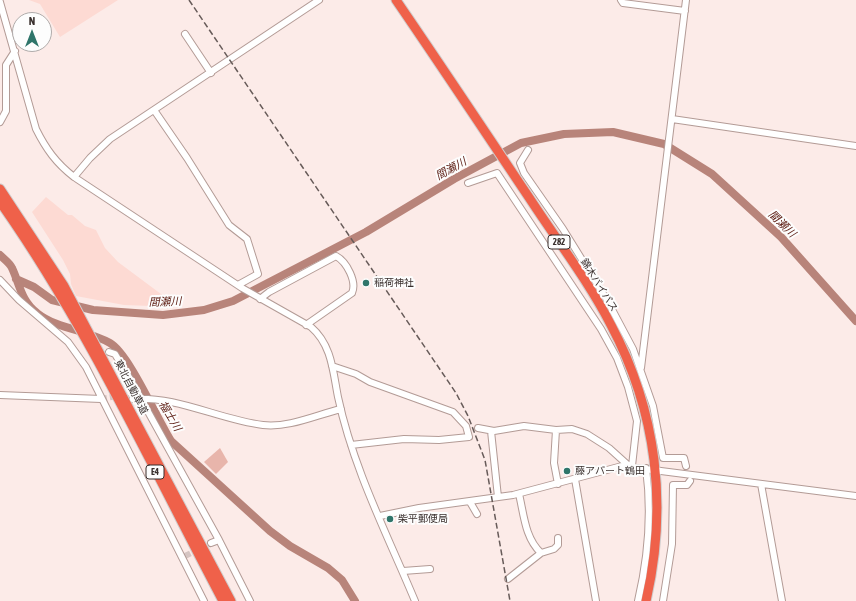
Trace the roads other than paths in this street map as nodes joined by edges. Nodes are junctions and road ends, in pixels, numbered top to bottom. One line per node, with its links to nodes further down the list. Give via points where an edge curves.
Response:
1 (319, 0): 11 (street)
2 (396, 0): 40 (highway, 錦木バイパス / 282, via 600,304 643,401 650,428)
3 (621, 0): 6 (street, via 623,3)
4 (686, 0): 6 (street)
5 (0, 2): 8 (street)
6 (685, 11): 13 (street)
7 (185, 34): 11 (street)
8 (12, 41)
9 (14, 52): 14 (street, via 6,65 6,111)
10 (15, 52): 17 (street, via 36,129 51,156)
11 (211, 73): 12 (street)
12 (154, 110): 17 (street, via 110,139); 23 (street, via 230,225 248,239 258,274)
13 (672, 119): 15 (street); 28 (street)
14 (0, 122)
15 (856, 146)
16 (528, 150): 28 (street, via 520,163 524,173 563,229 607,300)
17 (74, 177): 23 (street)
18 (468, 183): 38 (street, via 497,173 607,339 625,376 635,410 637,421)
19 (0, 189): 22 (highway, 東北自動車道 / E4)
20 (0, 202): 22 (highway, 東北自動車道 / E4)
21 (0, 280): 30 (street, via 68,342 86,367)
22 (59, 286): 59 (highway, 東北自動車道 / E4, via 86,343); 60 (highway, 東北自動車道 / E4, via 97,345)
23 (240, 286): 24 (street)
24 (259, 298): 25 (street); 25 (street, via 336,256 341,258 352,279 352,293)
25 (306, 324): 27 (street, via 323,340)
26 (109, 352): 32 (street, via 115,354)
27 (332, 366): 33 (street); 37 (street, via 453,412 466,426 469,437 439,440 404,439)
28 (641, 369): 39 (street, via 663,458 684,458)
29 (0, 396): 30 (street)
30 (101, 398): 58 (street, via 184,557)
31 (134, 399): 32 (street)
32 (141, 399): 33 (street, via 157,400 263,425 284,424); 52 (street)
33 (341, 408): 37 (street)
34 (478, 428): 36 (street)
35 (556, 430): 36 (street, via 524,426); 38 (street, via 572,429 587,434); 43 (street, via 554,463)
36 (491, 431): 47 (street)
37 (351, 445): 50 (street)
38 (631, 466): 40 (street); 41 (street, via 622,466)
39 (686, 466)
40 (650, 469): 44 (street); 64 (street, via 648,542); 65 (highway, 錦木バイパス / 282, via 657,496 656,543)
41 (575, 479): 43 (street); 63 (street)
42 (690, 481): 66 (street, via 687,485 673,485 672,544)
43 (558, 484): 45 (street)
44 (762, 484): 46 (street); 67 (street)
45 (519, 494): 47 (street); 54 (street, via 529,536)
46 (856, 496)
47 (498, 498): 48 (street)
48 (470, 502): 49 (street); 50 (street, via 403,510)
49 (477, 514)
50 (380, 516): 56 (street)
51 (558, 538): 54 (street, via 558,545 554,549)
52 (219, 540): 53 (street); 61 (street)
53 (211, 543)
54 (541, 553): 57 (street)
55 (430, 569): 56 (street)
56 (403, 571): 62 (street)
57 (508, 579)
58 (204, 601)
59 (223, 601)
60 (231, 601)
61 (250, 601)
62 (416, 601)
63 (596, 601)
64 (638, 601)
65 (646, 601)
66 (664, 601)
67 (782, 601)

